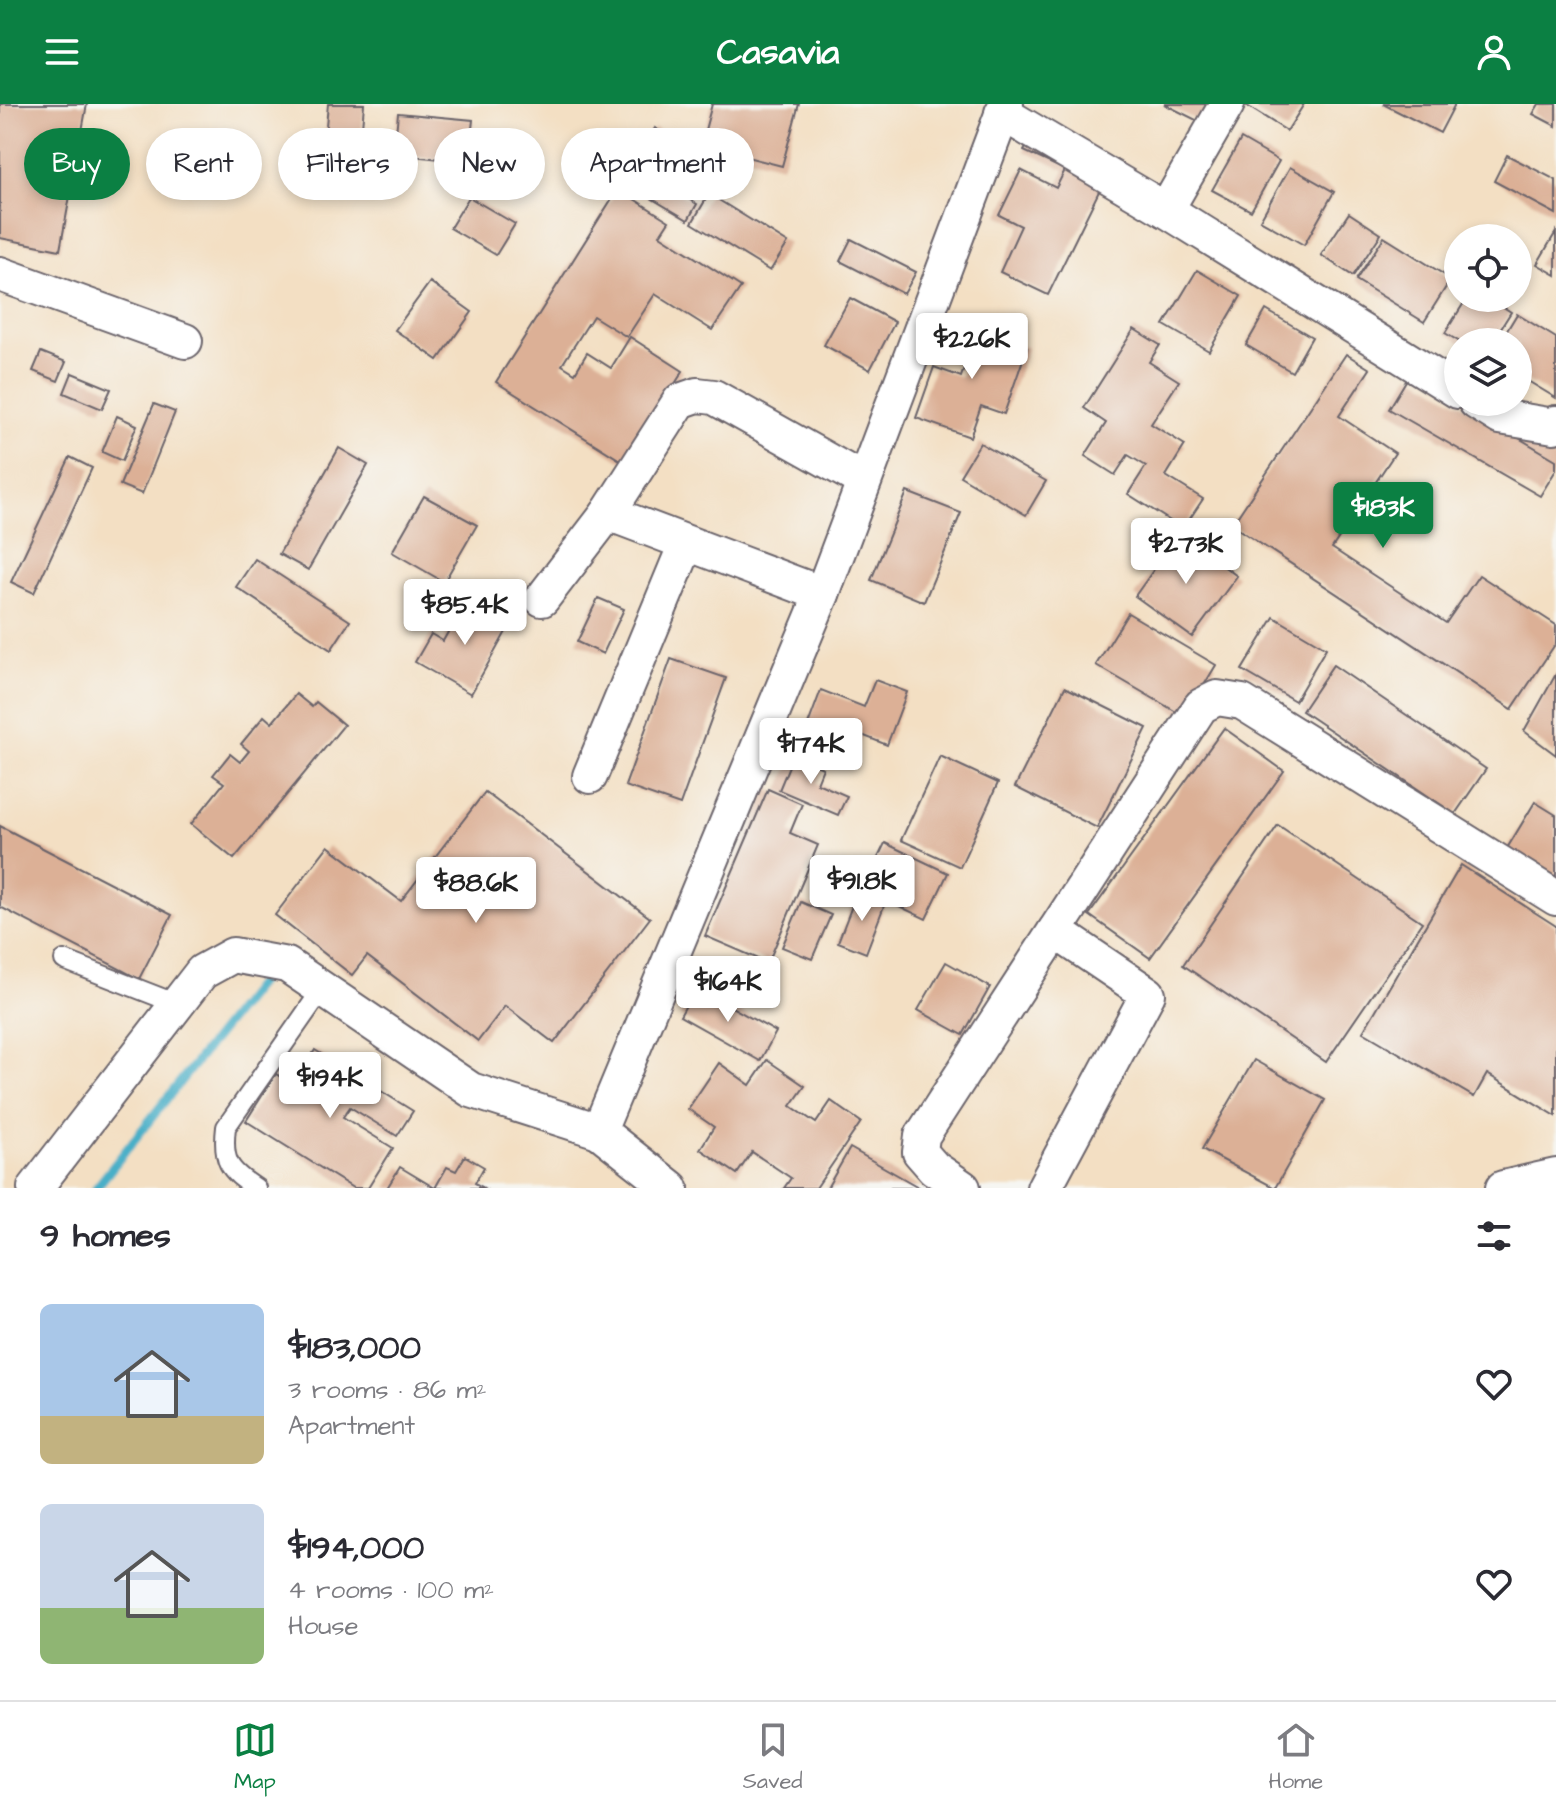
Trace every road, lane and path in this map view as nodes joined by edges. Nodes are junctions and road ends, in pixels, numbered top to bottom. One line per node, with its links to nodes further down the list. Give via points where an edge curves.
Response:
1 (1227, 104): 3 (street)
2 (1004, 108): 3 (street); 9 (street)
3 (1166, 210): 6 (street)
4 (0, 274): 5 (street)
5 (185, 341)
6 (1444, 382)
7 (1498, 416): 8 (street)
8 (1556, 423)
9 (864, 481): 10 (street, via 714,397 697,395 680,401); 12 (street)
10 (608, 513): 11 (street); 13 (street)
11 (686, 544): 12 (street); 14 (street)
12 (822, 594): 20 (street)
13 (542, 599)
14 (590, 776)
15 (1556, 898): 16 (street, via 1242,702 1217,698 1201,706)
16 (1055, 931): 25 (street, via 922,1136 920,1152); 26 (street, via 1148,994)
17 (64, 960): 19 (lane)
18 (323, 988): 19 (street, via 287,965 233,955 202,972); 20 (street, via 471,1090); 23 (lane, via 226,1127 224,1149 234,1174)
19 (177, 1004): 22 (street)
20 (599, 1131): 24 (street)
21 (1556, 1176): 27 (street)
22 (35, 1188)
23 (256, 1188)
24 (671, 1188)
25 (963, 1188)
26 (1044, 1188)
27 (1503, 1188)

